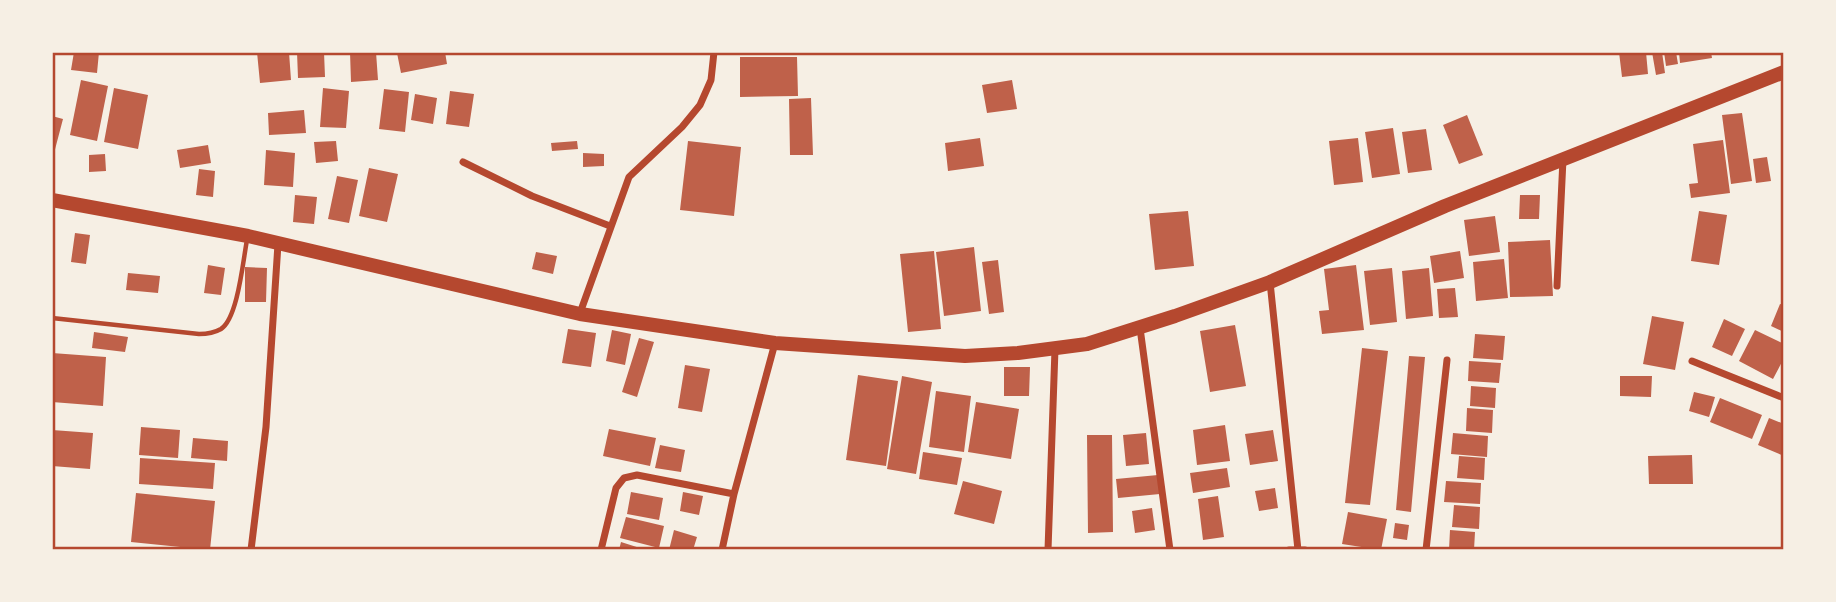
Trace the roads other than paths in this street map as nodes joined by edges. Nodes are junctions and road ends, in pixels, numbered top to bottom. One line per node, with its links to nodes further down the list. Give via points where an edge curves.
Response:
1 (715, 52): 6 (street, via 711,80 700,104 629,177)
2 (1783, 72): 3 (main road)
3 (1563, 159): 9 (main road); 10 (street)
4 (463, 162): 6 (street, via 532,196)
5 (52, 200): 7 (main road)
6 (610, 226): 11 (street)
7 (248, 236): 8 (main road); 12 (lane, via 233,310 222,329 213,333)
8 (278, 243): 11 (main road); 21 (street, via 266,427)
9 (1270, 282): 13 (main road); 20 (street)
10 (1557, 286)
11 (580, 314): 14 (main road)
12 (52, 318)
13 (1140, 328): 15 (main road); 25 (street)
14 (775, 343): 15 (main road, via 965,356); 19 (street)
15 (1055, 348): 24 (street)
16 (1447, 360): 28 (street)
17 (1692, 360): 18 (street)
18 (1783, 398)
19 (734, 494): 22 (street, via 637,475 624,478 615,488); 23 (street)
20 (1298, 549): 26 (street); 27 (street)
21 (251, 550)
22 (601, 550)
23 (722, 550)
24 (1048, 550)
25 (1170, 550)
26 (1289, 550)
27 (1305, 550)
28 (1426, 550)

